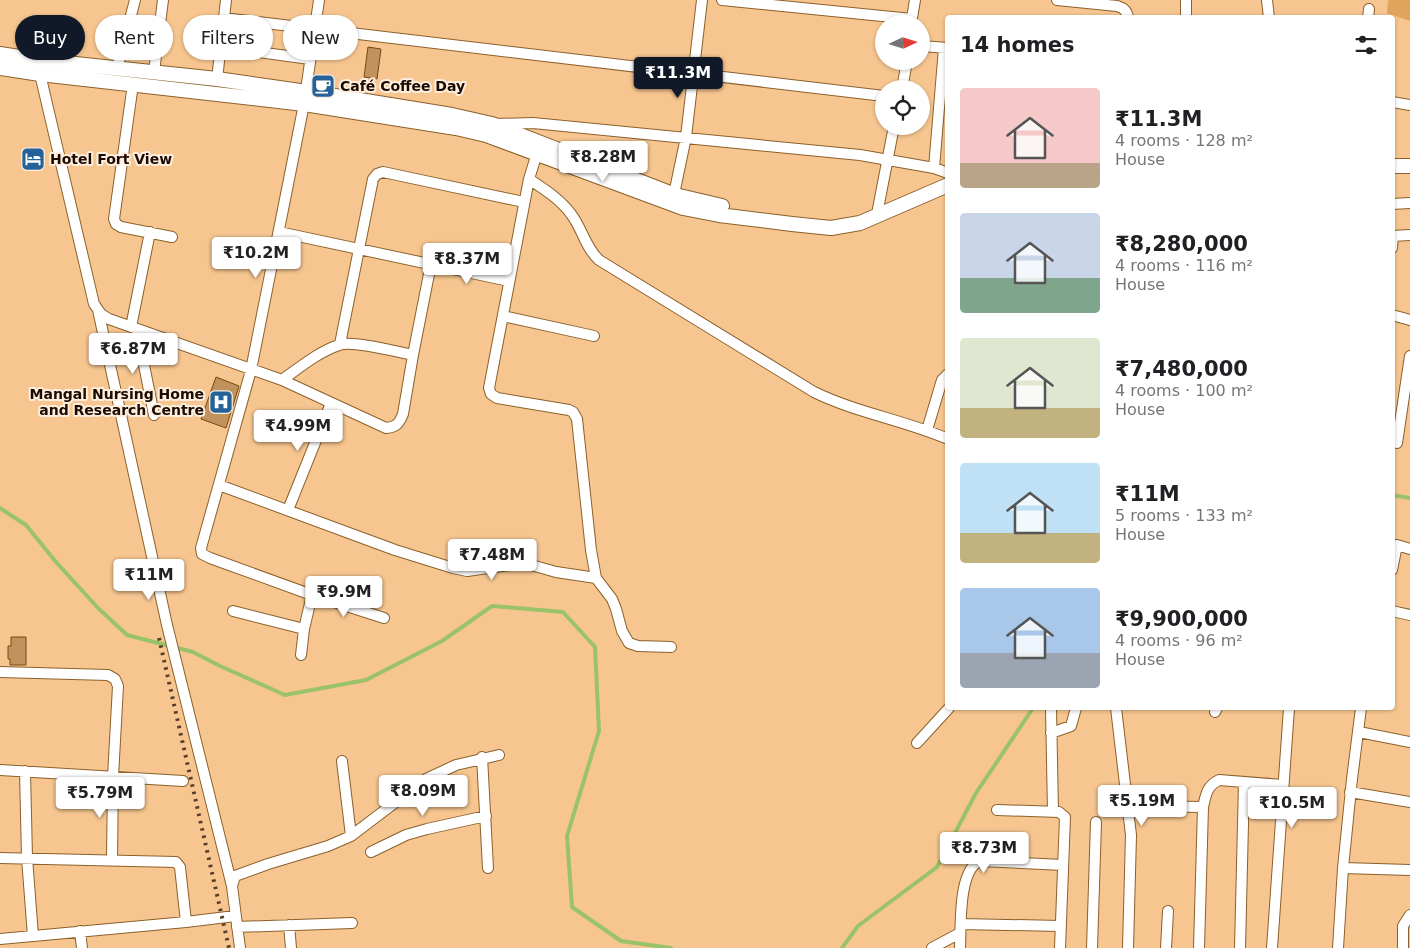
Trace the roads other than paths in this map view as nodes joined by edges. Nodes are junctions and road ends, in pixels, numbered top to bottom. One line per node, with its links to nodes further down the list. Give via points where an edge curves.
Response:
1 (135, 0): 26 (street)
2 (163, 0): 27 (street)
3 (226, 0): 11 (street)
4 (319, 0): 12 (street)
5 (702, 0): 29 (street)
6 (722, 0): 17 (street)
7 (915, 0): 13 (street)
8 (1057, 0): 14 (street, via 1117,6)
9 (1186, 0): 15 (street)
10 (1268, 0): 16 (street)
11 (224, 15)
12 (316, 15)
13 (913, 15)
14 (1128, 15)
15 (1186, 15)
16 (1269, 15)
17 (875, 18)
18 (358, 35): 29 (street)
19 (930, 47): 20 (street)
20 (945, 48)
21 (0, 54): 26 (main road)
22 (945, 58): 43 (street)
23 (219, 60): 30 (street)
24 (310, 60): 33 (street)
25 (0, 68): 28 (main road)
26 (117, 69): 27 (main road)
27 (154, 72): 30 (main road)
28 (40, 74): 31 (main road); 60 (street, via 94,304)
29 (693, 74): 32 (street); 38 (street)
30 (217, 79): 33 (main road)
31 (133, 84): 33 (main road); 52 (street, via 114,219 121,227)
32 (875, 95)
33 (304, 98): 36 (main road, via 456,128); 53 (street)
34 (1395, 102): 35 (street)
35 (1410, 105)
36 (489, 129): 38 (street, via 533,123); 39 (main road)
37 (892, 135): 40 (street)
38 (686, 138): 40 (street); 47 (street)
39 (540, 149): 45 (street); 47 (main road)
40 (887, 160): 43 (street); 51 (street)
41 (1395, 166): 42 (main road)
42 (1410, 166)
43 (934, 168): 44 (street)
44 (945, 172)
45 (529, 179): 48 (street); 75 (street, via 571,214 591,253 599,260 814,392 844,405)
46 (945, 186): 51 (main road)
47 (673, 199): 51 (main road, via 719,215 831,228 860,223)
48 (524, 202): 57 (street, via 384,172 373,178); 59 (street)
49 (1410, 203): 50 (street)
50 (1395, 204)
51 (877, 214)
52 (150, 232): 56 (street); 64 (street)
53 (279, 232): 57 (street); 69 (street)
54 (1410, 235): 55 (street)
55 (1395, 236)
56 (172, 237)
57 (359, 248): 58 (street); 66 (street)
58 (432, 264): 59 (street); 67 (street)
59 (509, 281): 61 (street)
60 (98, 309): 64 (street, via 109,319); 128 (street, via 167,625)
61 (503, 316): 65 (street); 82 (street, via 489,388 491,394 497,398 569,410 577,419 590,550)
62 (1395, 316): 63 (street)
63 (1410, 320)
64 (134, 329): 69 (street); 74 (street)
65 (594, 336)
66 (340, 344): 67 (street); 71 (street)
67 (413, 354): 73 (street, via 403,414 400,423 394,427 386,428)
68 (1410, 356): 72 (street)
69 (252, 370): 71 (street); 78 (street)
70 (945, 377): 75 (street)
71 (282, 380): 73 (street)
72 (1407, 394): 77 (street)
73 (331, 403): 79 (street)
74 (154, 415)
75 (927, 430): 76 (street)
76 (945, 438)
77 (1397, 443)
78 (219, 485): 79 (street); 83 (street, via 203,539 202,554)
79 (288, 510): 82 (street, via 453,568 467,571 524,563)
80 (1395, 544): 81 (street)
81 (1410, 549)
82 (596, 578): 89 (street, via 612,599 629,642 638,646)
83 (312, 595): 87 (street); 88 (street)
84 (233, 611): 88 (street)
85 (1395, 612): 86 (street)
86 (1410, 615)
87 (384, 618)
88 (304, 629): 90 (street)
89 (671, 647)
90 (301, 655)
91 (0, 672): 107 (street, via 108,675 115,678 118,686)
92 (947, 710): 101 (street)
93 (1050, 710): 99 (street)
94 (1075, 710): 99 (street, via 1071,726)
95 (1116, 710): 113 (street)
96 (1289, 710): 110 (street)
97 (1361, 710): 98 (street)
98 (1359, 732): 100 (street); 111 (street)
99 (1051, 733): 116 (street)
100 (1410, 742)
101 (916, 744)
102 (499, 755): 103 (street)
103 (482, 758): 117 (street); 119 (street, via 456,765 426,779)
104 (342, 761): 119 (street)
105 (0, 770): 106 (street)
106 (25, 772): 107 (street); 122 (street)
107 (112, 777): 108 (street); 123 (street)
108 (183, 781)
109 (1244, 782): 110 (street); 114 (street, via 1219,780 1212,783); 151 (street)
110 (1283, 785): 152 (street)
111 (1350, 792): 112 (street); 126 (street)
112 (1410, 802)
113 (1128, 806): 114 (street); 148 (street, via 1131,835)
114 (1203, 807): 150 (street)
115 (997, 810): 116 (street)
116 (1053, 812): 124 (street, via 1065,817)
117 (486, 816): 120 (street, via 406,835); 125 (street)
118 (1096, 822): 147 (street)
119 (351, 836): 128 (street, via 240,873 233,879)
120 (371, 852)
121 (0, 858): 122 (street)
122 (26, 858): 123 (street); 139 (street)
123 (112, 860): 132 (street, via 176,862 180,866)
124 (1064, 865): 135 (street); 137 (street, via 975,862 966,880)
125 (488, 868)
126 (1343, 868): 127 (street); 153 (street)
127 (1410, 870)
128 (232, 886): 131 (street)
129 (1168, 911): 149 (street)
130 (1410, 915): 154 (street, via 1403,926)
131 (235, 916): 132 (street); 136 (street)
132 (186, 922): 138 (street)
133 (352, 923): 134 (street)
134 (289, 925): 136 (street); 143 (street)
135 (1061, 926): 137 (street); 146 (street)
136 (237, 927): 142 (street)
137 (961, 929): 144 (street); 145 (street)
138 (80, 932): 139 (street); 141 (street)
139 (33, 936): 140 (street)
140 (0, 939)
141 (82, 948)
142 (240, 948)
143 (291, 948)
144 (932, 948)
145 (960, 948)
146 (1060, 948)
147 (1092, 948)
148 (1128, 948)
149 (1166, 948)
150 (1199, 948)
151 (1240, 948)
152 (1272, 948)
153 (1338, 948)
154 (1403, 948)

